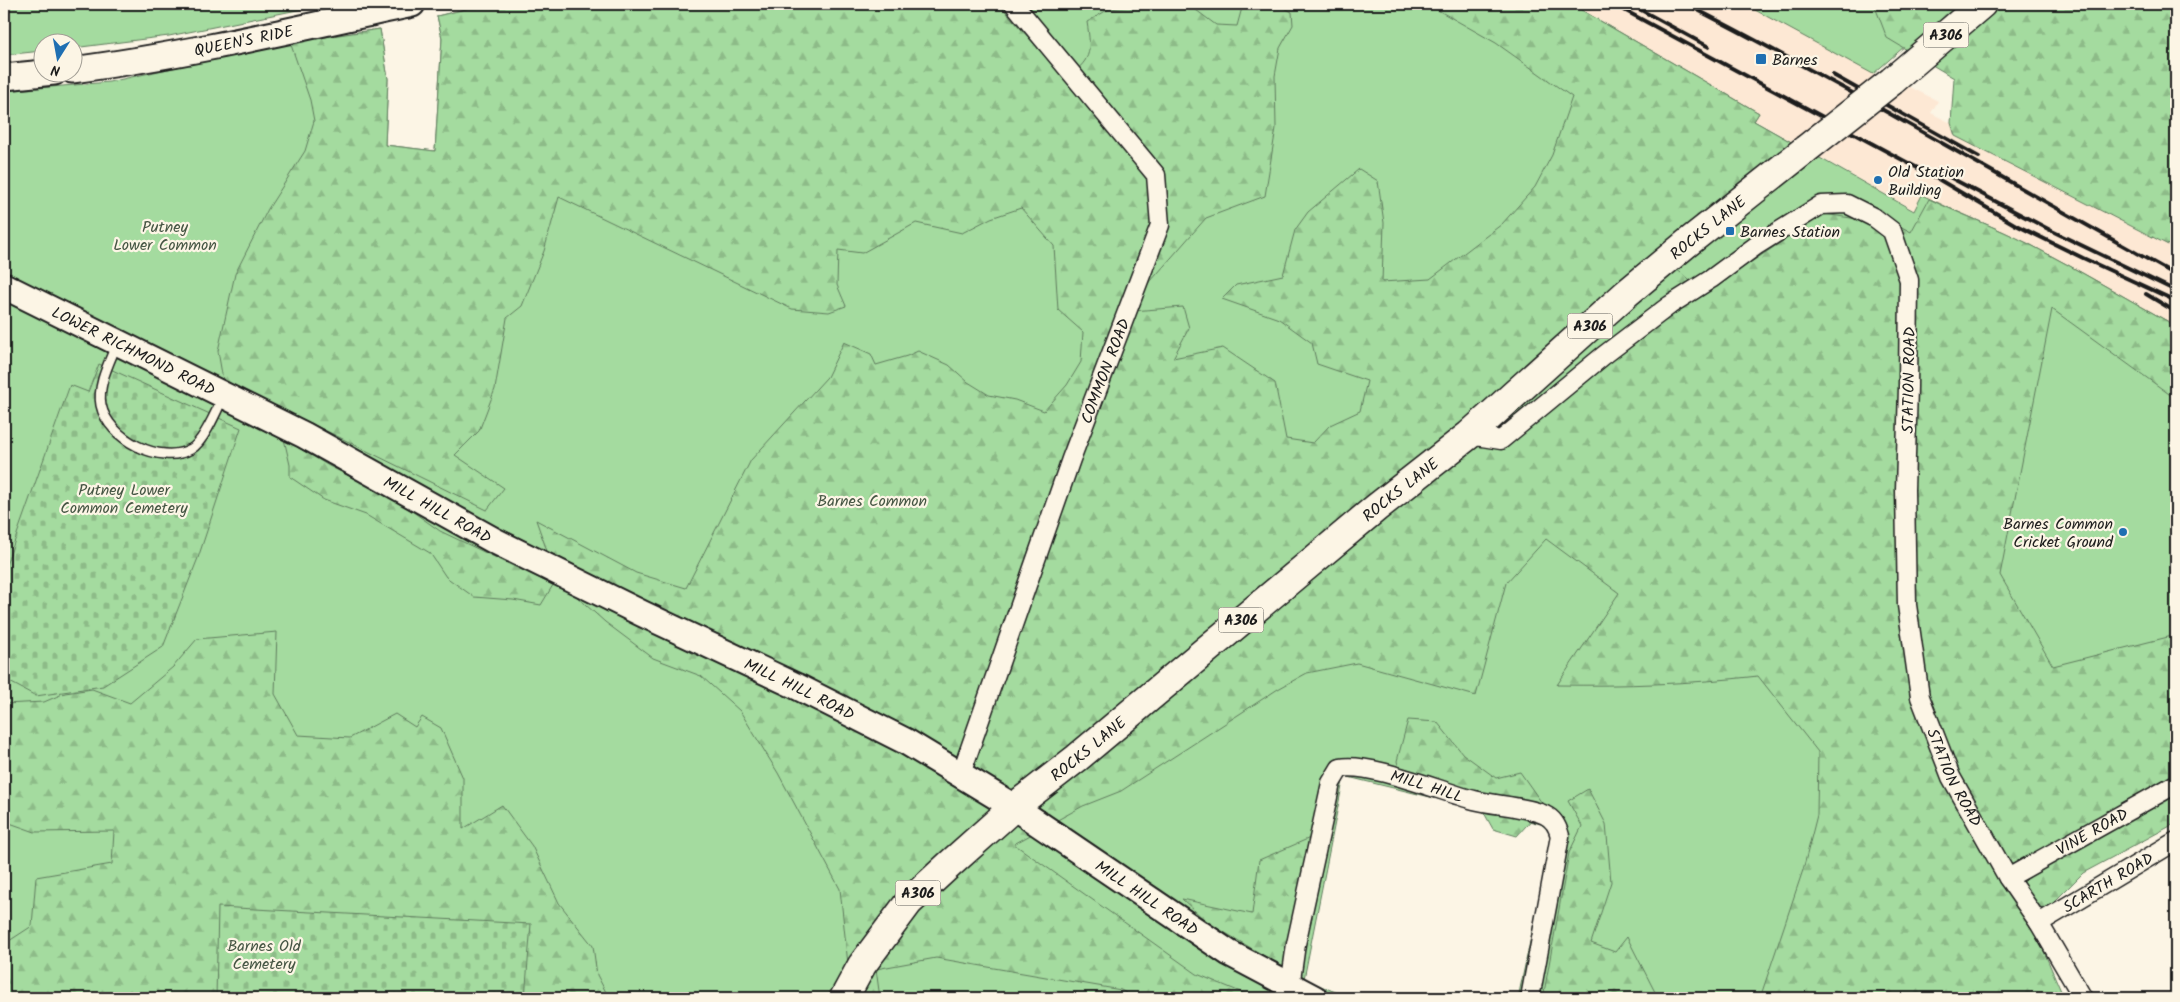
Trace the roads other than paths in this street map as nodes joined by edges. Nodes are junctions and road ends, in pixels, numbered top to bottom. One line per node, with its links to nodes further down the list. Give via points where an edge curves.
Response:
1 (412, 4): 4 (main road, QUEEN'S RIDE)
2 (1014, 4): 13 (street, COMMON ROAD, via 1156,175 1160,225 1071,459)
3 (1982, 4): 12 (main road, ROCKS LANE / A306, bridge, via 1910,66 1627,293)
4 (350, 11): 5 (main road, QUEEN'S RIDE, via 116,64)
5 (82, 69)
6 (32, 74): 7 (main road)
7 (4, 77)
8 (4, 286): 9 (main road, LOWER RICHMOND ROAD)
9 (117, 342): 10 (main road, LOWER RICHMOND ROAD); 10 (lane, via 103,377 101,405 113,429 130,443 149,452 170,454 192,449 208,430)
10 (224, 395): 11 (main road, LOWER RICHMOND ROAD)
11 (265, 416): 13 (main road, MILL HILL ROAD, via 493,540 796,686)
12 (1469, 435): 15 (main road, ROCKS LANE / A306); 17 (street, STATION ROAD, via 1501,440 1670,304 1821,205 1847,204 1892,231 1908,280 1907,605 1920,697 1952,777)
13 (961, 774): 15 (main road, MILL HILL ROAD)
14 (2176, 784): 17 (street, VINE ROAD)
15 (1014, 807): 19 (main road, MILL HILL ROAD, via 1229,953); 20 (main road, ROCKS LANE / A306, via 909,902 862,966)
16 (2176, 841): 18 (street, SCARTH ROAD)
17 (2008, 878): 18 (street, STATION ROAD)
18 (2039, 923): 23 (street, STATION ROAD)
19 (1290, 987): 21 (main road, MILL HILL ROAD); 22 (street, MILL HILL, via 1296,944 1331,783 1340,768 1354,767 1473,800 1544,814 1558,828 1560,836)
20 (844, 998)
21 (1314, 998)
22 (1530, 998)
23 (2082, 998)

